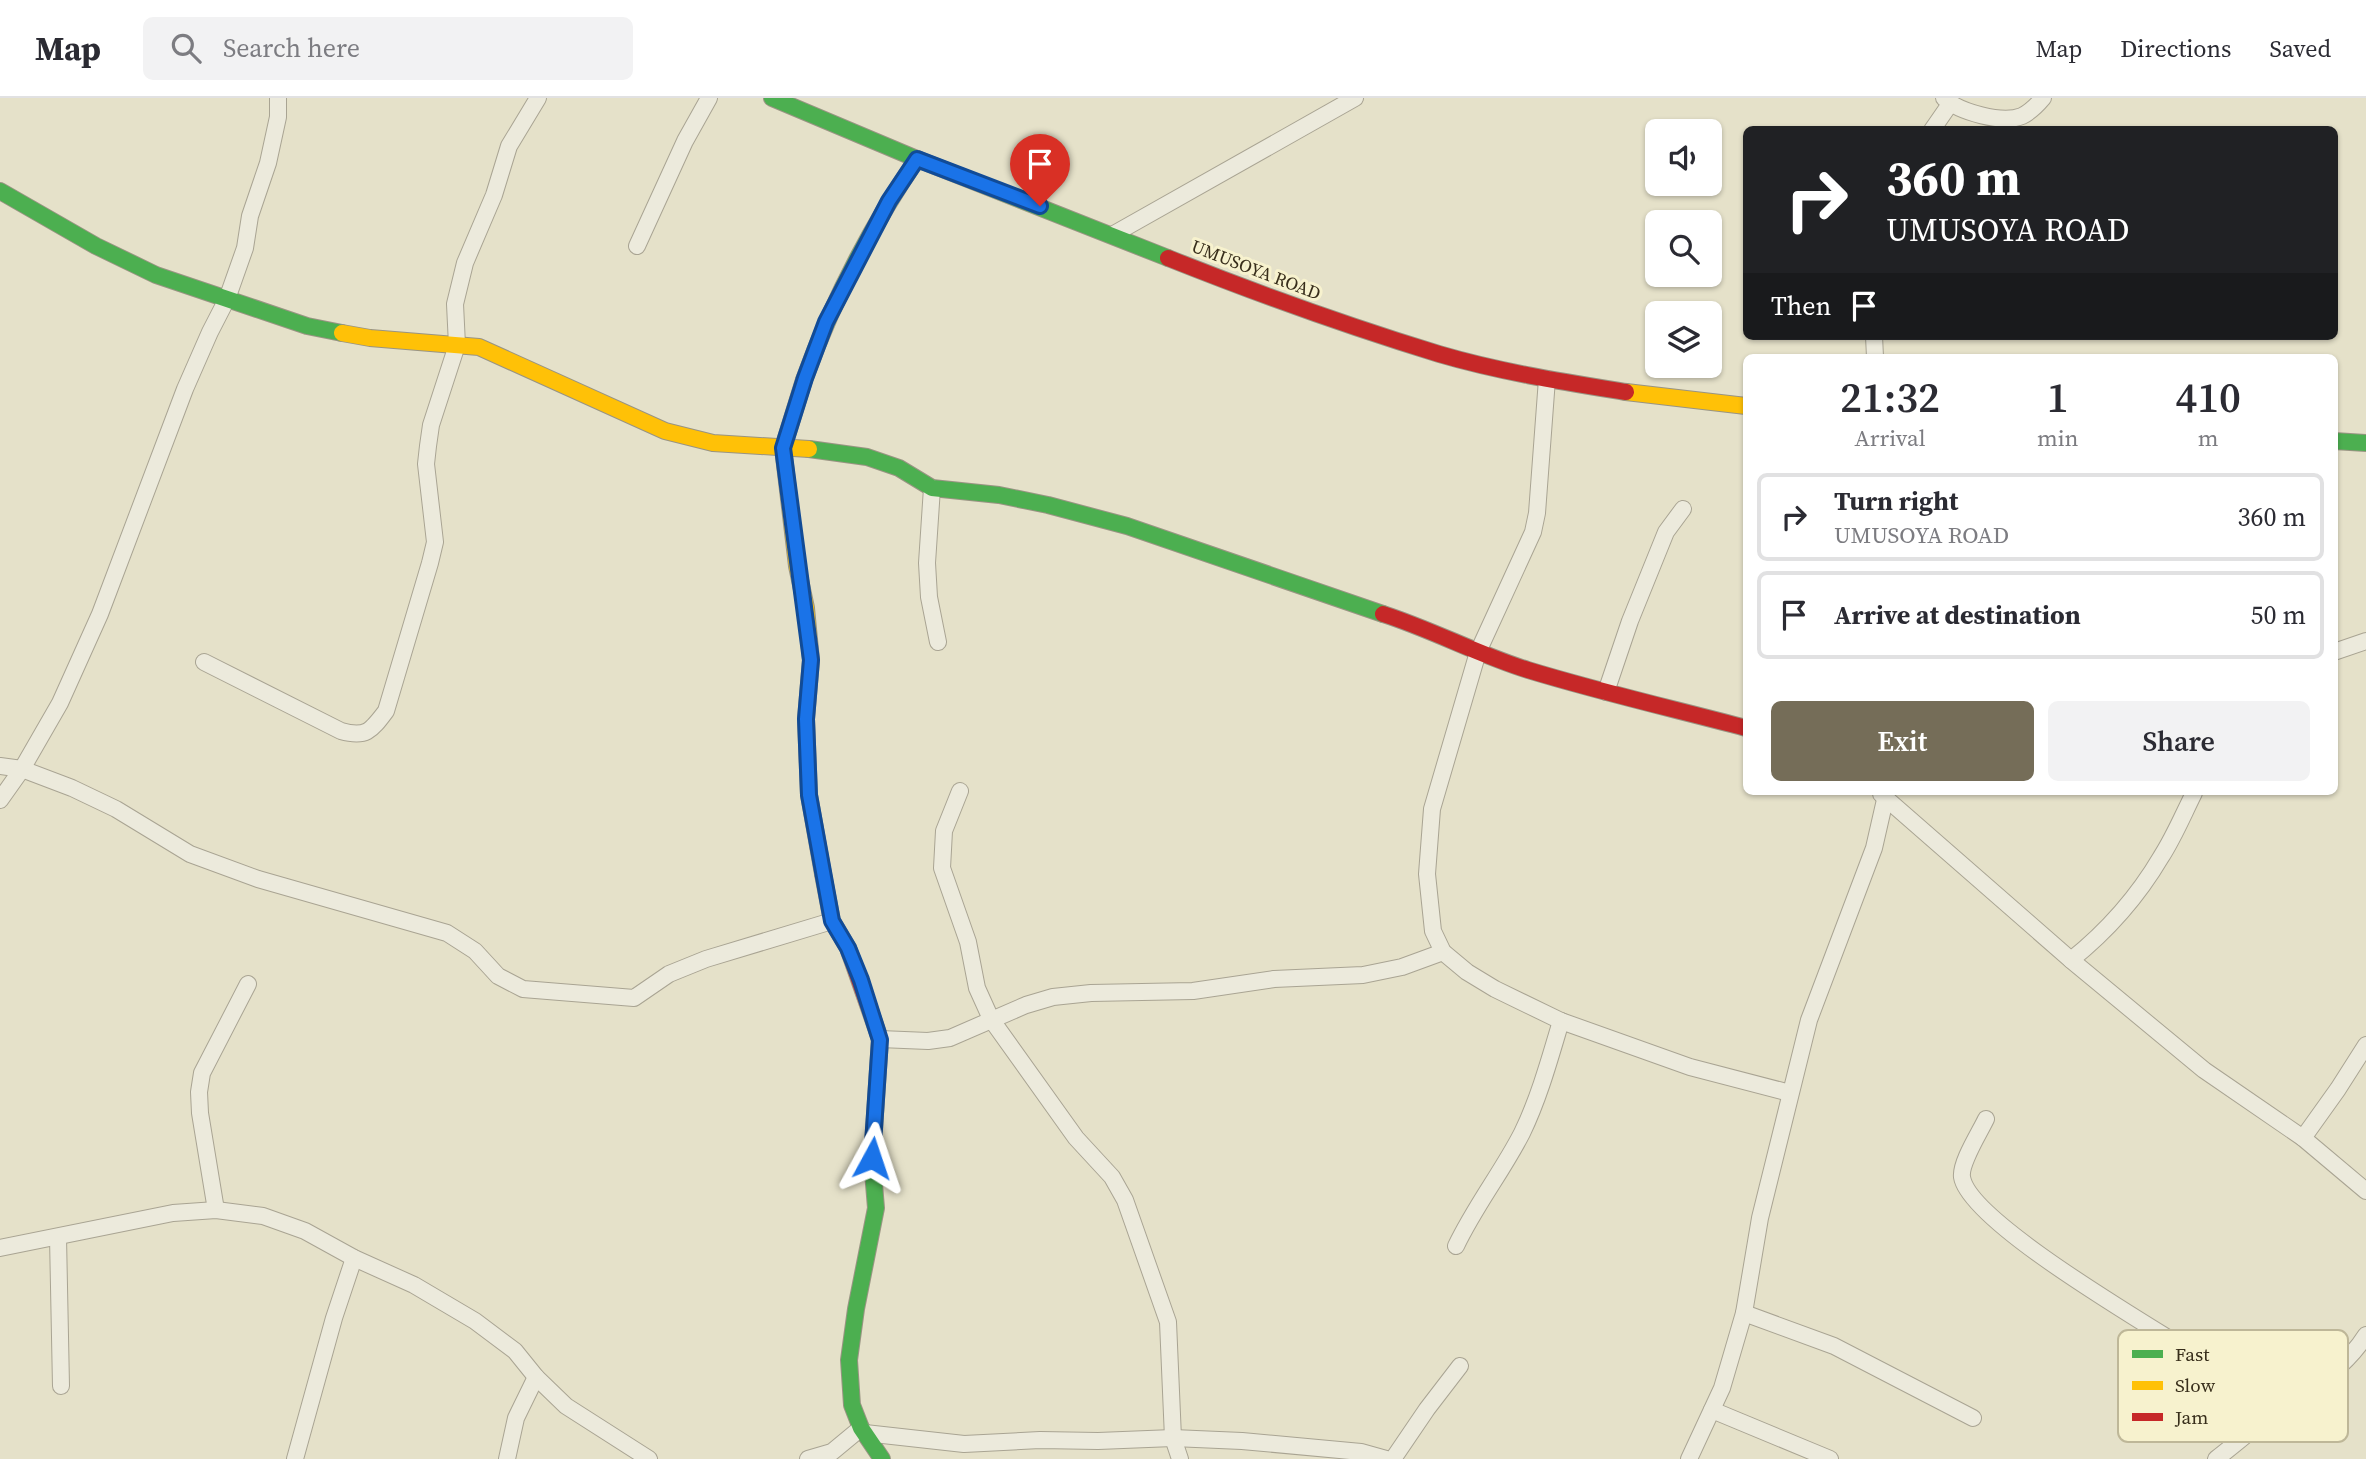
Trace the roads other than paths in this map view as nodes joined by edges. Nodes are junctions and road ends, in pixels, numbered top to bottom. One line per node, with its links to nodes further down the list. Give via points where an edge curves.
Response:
1 (278, 98): 13 (street, via 268,163)
2 (538, 98): 14 (street, via 509,146 465,263 456,304)
3 (709, 98): 12 (street)
4 (772, 98): 9 (street, UMUSOYA ROAD)
5 (1355, 98): 11 (street)
6 (2043, 98): 7 (street, via 2022,116 2004,118 1981,115)
7 (1947, 101): 8 (street)
8 (1934, 126)
9 (917, 159): 11 (street, UMUSOYA ROAD); 19 (street, via 889,201 826,322)
10 (0, 191): 13 (street, via 156,275)
11 (1114, 234): 15 (street, UMUSOYA ROAD, via 1340,322 1440,354)
12 (637, 246)
13 (227, 299): 14 (street, via 307,326 370,338); 30 (street, via 185,389 100,614 60,704)
14 (457, 345): 19 (street, via 479,346 665,432 713,443); 26 (street, via 428,446 435,542 386,711 372,730 355,735 341,731)
15 (1547, 379): 16 (street, UMUSOYA ROAD); 25 (street, via 1533,532)
16 (1743, 406)
17 (2338, 441): 18 (street)
18 (2366, 443)
19 (783, 448): 20 (street, via 867,457 900,468); 36 (street, via 811,660 806,719 809,795)
20 (932, 488): 23 (street, via 927,563); 25 (street, via 999,495 1127,526 1420,625)
21 (1683, 509): 27 (street, via 1666,532)
22 (2366, 641): 24 (street)
23 (938, 642)
24 (2338, 651)
25 (1478, 652): 27 (street); 37 (street, via 1432,809 1427,874 1433,931)
26 (204, 662)
27 (1606, 692): 28 (street)
28 (1743, 727)
29 (0, 766): 30 (street)
30 (22, 769): 35 (street); 36 (street, via 116,809 190,854 258,879 447,933 475,951 498,976 523,989 634,998 669,974 706,959)
31 (960, 791): 40 (street, via 944,831 942,868 968,942 977,988)
32 (1883, 795): 44 (street, via 1874,848 1809,1020)
33 (1885, 795): 38 (street)
34 (2193, 795): 38 (street, via 2161,858 2127,905 2098,939)
35 (0, 800)
36 (832, 921): 42 (street, via 853,959)
37 (1443, 952): 40 (street, via 1363,975 1274,979 1193,991 1053,997); 41 (street, via 1495,989)
38 (2071, 960): 46 (street, via 2204,1070)
39 (248, 984): 48 (street, via 202,1073 199,1093)
40 (991, 1019): 42 (street, via 950,1038); 63 (street, via 1125,1200 1168,1322)
41 (1561, 1021): 44 (street, via 1690,1067); 50 (street, via 1523,1131)
42 (880, 1040): 62 (street, via 872,1158 876,1208 849,1360 852,1405)
43 (2366, 1045): 46 (street)
44 (1790, 1093): 53 (street, via 1760,1218)
45 (1986, 1119): 54 (street, via 1961,1169 1964,1185 2013,1235 2047,1261)
46 (2303, 1138): 47 (street)
47 (2366, 1193)
48 (216, 1210): 49 (street, via 173,1213); 52 (street, via 262,1216 295,1227)
49 (58, 1237): 51 (street); 59 (street)
50 (1456, 1245)
51 (0, 1248)
52 (354, 1258): 58 (street, via 414,1285 475,1321 515,1351); 65 (street)
53 (1744, 1312): 60 (street); 61 (street, via 1834,1346)
54 (2156, 1330)
55 (2366, 1335): 56 (street)
56 (2348, 1357)
57 (1460, 1366): 72 (street)
58 (536, 1377): 66 (street, via 516,1418); 67 (street, via 566,1406)
59 (61, 1385)
60 (1712, 1409): 73 (street); 74 (street)
61 (1973, 1418)
62 (863, 1431): 63 (street, via 964,1444); 68 (street, via 832,1452); 69 (street)
63 (1173, 1438): 70 (street); 71 (street, via 1312,1446)
64 (2237, 1442): 75 (street)
65 (295, 1459)
66 (507, 1459)
67 (649, 1459)
68 (808, 1459)
69 (881, 1459)
70 (1180, 1459)
71 (1386, 1459)
72 (1393, 1459)
73 (1689, 1459)
74 (1830, 1459)
75 (2216, 1459)

